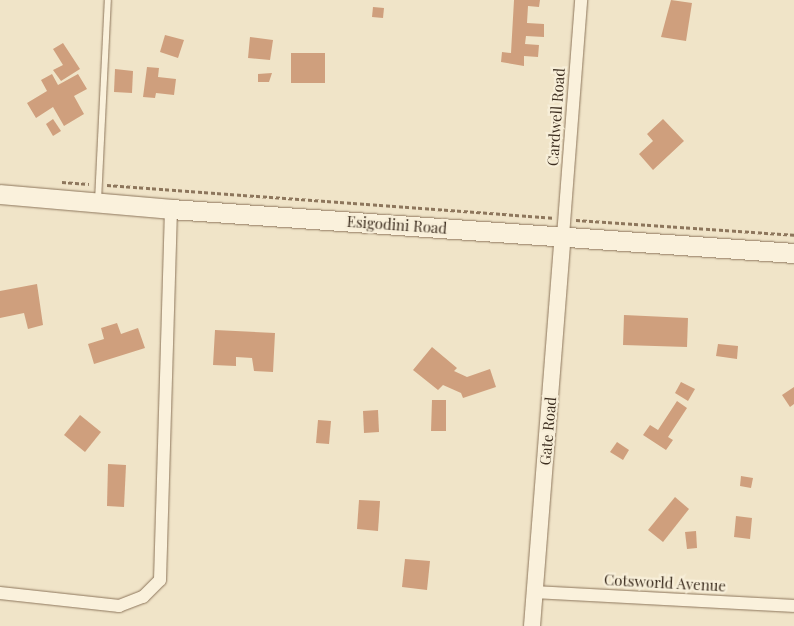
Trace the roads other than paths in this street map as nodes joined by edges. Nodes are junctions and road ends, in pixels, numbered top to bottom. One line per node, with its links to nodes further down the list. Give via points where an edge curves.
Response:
1 (108, 0): 3 (lane)
2 (581, 0): 6 (street, Cardwell Road)
3 (98, 193): 4 (main road, Esigodini Road); 5 (main road, Esigodini Road)
4 (0, 194)
5 (171, 209): 6 (main road, Esigodini Road); 9 (street, via 160,580 143,597 119,606)
6 (564, 227): 7 (main road, Esigodini Road); 8 (street, Gate Road)
7 (794, 253)
8 (535, 592): 10 (street, Cotsworld Avenue); 11 (street, Gate Road)
9 (0, 593)
10 (794, 606)
11 (532, 626)

